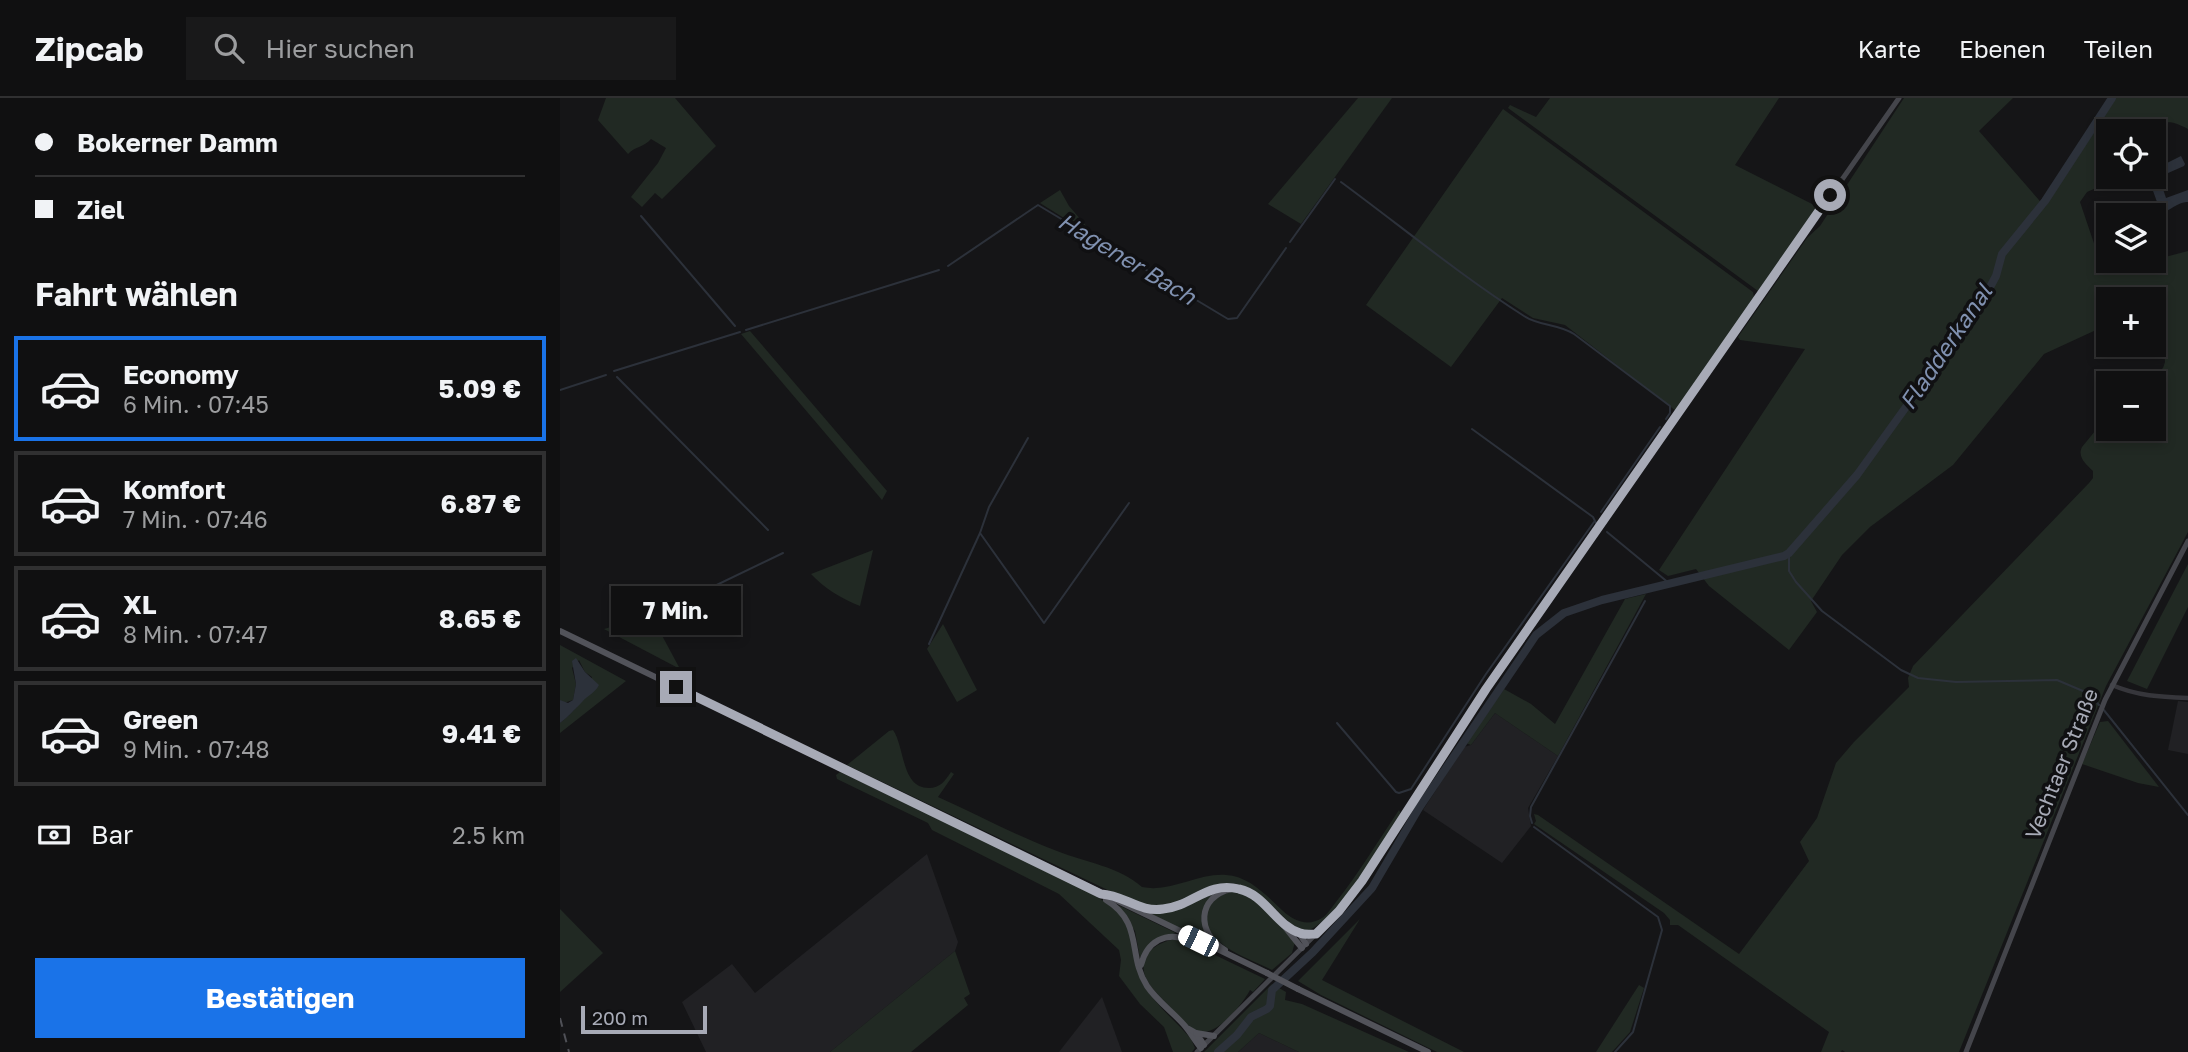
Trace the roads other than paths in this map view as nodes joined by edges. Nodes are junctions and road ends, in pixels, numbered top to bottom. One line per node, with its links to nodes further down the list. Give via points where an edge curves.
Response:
1 (1899, 98): 11 (main road, via 1479,698 1362,881)
2 (2188, 541): 4 (main road, Vechtaer Straße)
3 (560, 631): 6 (main road)
4 (2112, 685): 5 (street, via 2147,696); 21 (main road, Vechtaer Straße)
5 (2188, 698)
6 (1084, 886): 8 (main road); 15 (main road, via 1126,918)
7 (1237, 888): 8 (main road, via 1217,887 1182,904 1156,910); 9 (main road, via 1255,895); 14 (main road, via 1213,898 1204,921 1215,943)
8 (1101, 894): 13 (main road)
9 (1285, 924): 10 (main road); 12 (main road)
10 (1299, 933): 11 (main road); 12 (main road)
11 (1316, 934): 12 (main road)
12 (1304, 946): 18 (main road)
13 (1222, 952): 14 (main road); 15 (main road, via 1166,937 1149,947)
14 (1248, 964): 20 (main road, bridge)
15 (1141, 970): 16 (main road, via 1148,988)
16 (1185, 1026): 17 (main road); 19 (main road)
17 (1196, 1033): 18 (main road); 19 (main road)
18 (1214, 1035): 19 (main road)
19 (1201, 1048)
20 (1428, 1052)
21 (1966, 1052)

